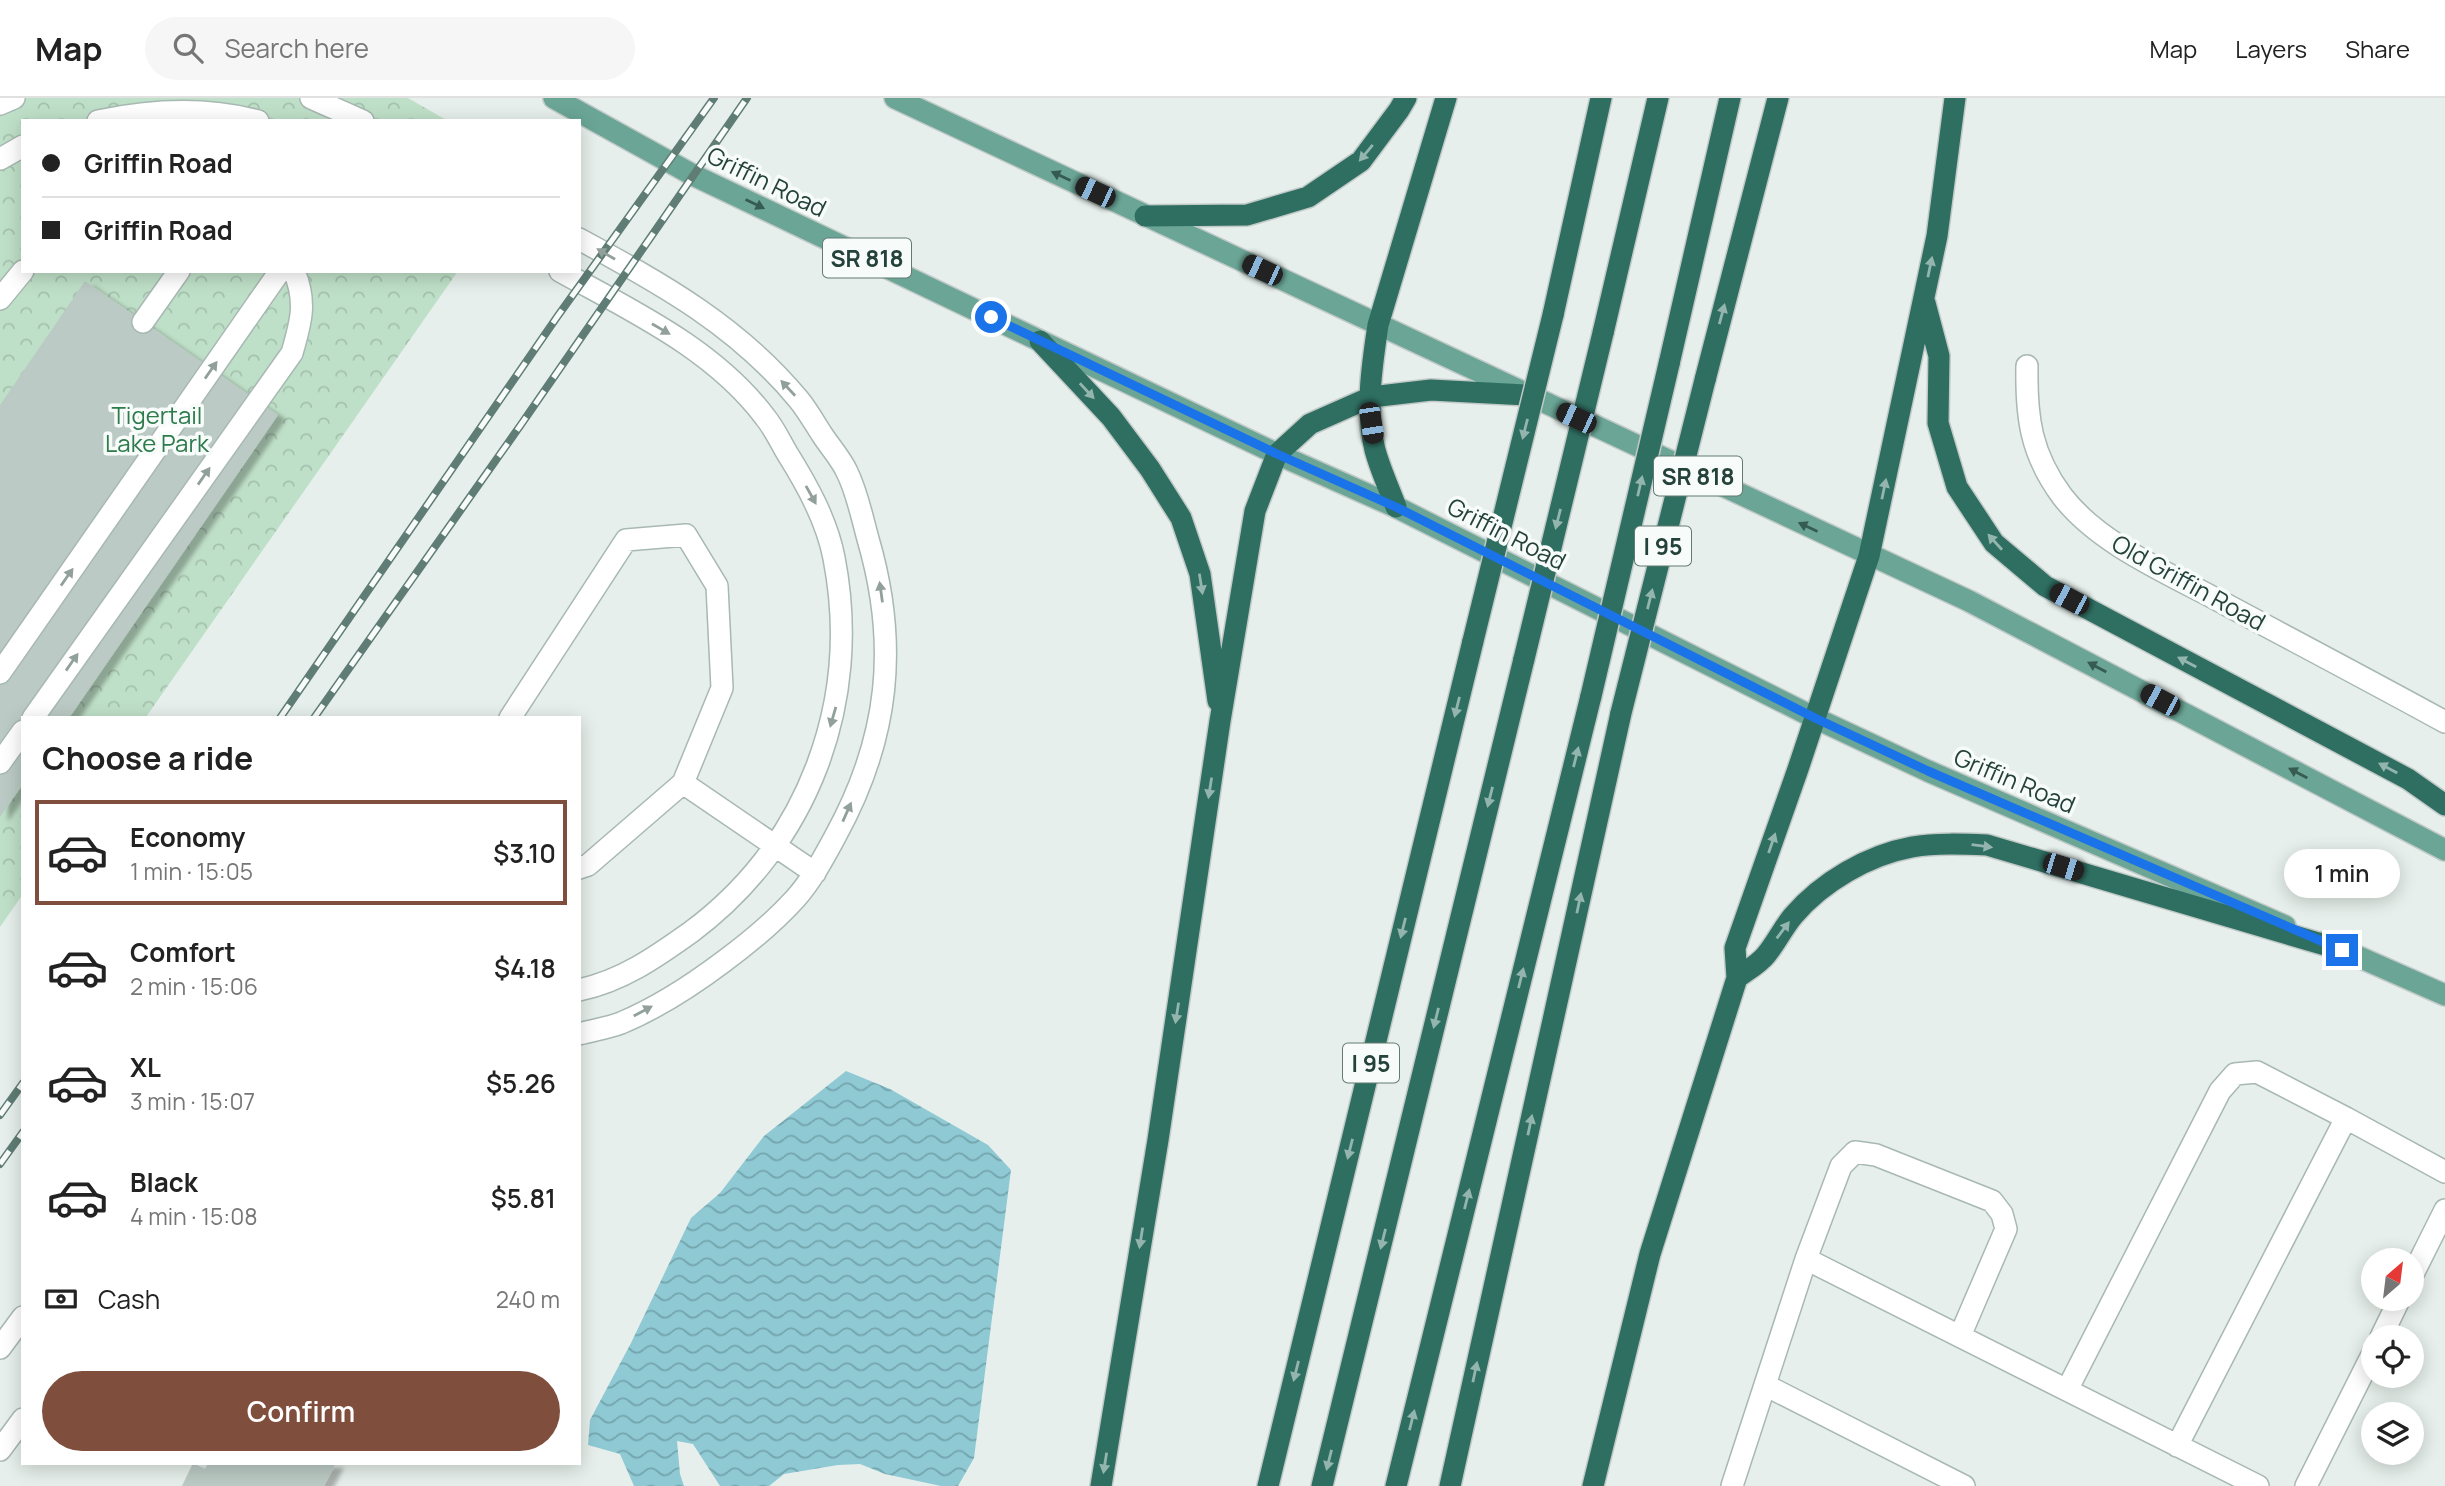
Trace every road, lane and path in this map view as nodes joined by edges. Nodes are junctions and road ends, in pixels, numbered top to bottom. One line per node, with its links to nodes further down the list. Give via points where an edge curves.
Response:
1 (13, 98): 12 (street)
2 (311, 98): 15 (street)
3 (554, 98): 29 (main road, Griffin Road / SR 818, one-way to 29, via 693,175)
4 (895, 98): 18 (main road, SR 818, one-way to 4)
5 (1406, 98): 18 (highway, one-way to 18, via 1361,161 1308,197 1247,215)
6 (1446, 98): 28 (highway)
7 (1601, 98): 70 (highway, I 95, one-way to 70, bridge, via 1553,315)
8 (1658, 98): 71 (highway, one-way to 71, bridge)
9 (1730, 98): 72 (highway, one-way to 9, bridge, via 1591,696)
10 (1778, 98): 73 (highway, I 95, one-way to 10, bridge, via 1621,713)
11 (1955, 98): 26 (highway, one-way to 11, via 1937,236)
12 (0, 104)
13 (108, 119): 14 (street, via 183,111)
14 (251, 119)
15 (358, 119)
16 (21, 147): 17 (street)
17 (0, 159)
18 (1145, 216): 28 (main road, SR 818)
19 (581, 240): 49 (street, one-way to 19, via 847,815 870,758 887,670 877,570 847,472 801,401 733,334 698,307)
20 (21, 273): 25 (street)
21 (178, 273): 27 (street)
22 (279, 273): 36 (street, one-way to 22)
23 (295, 273): 37 (street, one-way to 23, via 292,353 302,321 301,288)
24 (562, 273): 46 (street, one-way to 46, via 691,347 734,382 766,418 818,507 834,558 842,661 824,748)
25 (0, 299)
26 (1923, 299): 35 (highway, one-way to 26); 45 (highway, one-way to 26, via 2408,779 2045,586 1994,543 1957,487 1938,423 1939,356)
27 (144, 321)
28 (1378, 325): 31 (main road, SR 818); 32 (highway)
29 (1040, 341): 33 (main road, Griffin Road / SR 818); 40 (highway, one-way to 40, via 1111,417 1181,518 1199,574)
30 (2027, 366): 41 (street, Old Griffin Road, via 2032,438 2064,499 2083,517 2154,566)
31 (1527, 396): 32 (highway, via 1431,390); 35 (main road, SR 818, one-way to 31)
32 (1371, 397): 33 (highway, via 1310,424); 34 (highway, via 1375,450)
33 (1277, 454): 34 (main road, Griffin Road / SR 818); 40 (highway, via 1255,511)
34 (1396, 507): 39 (main road, Griffin Road / SR 818)
35 (1869, 556): 39 (highway); 47 (main road, SR 818, one-way to 35, via 2065,650)
36 (0, 673)
37 (34, 716)
38 (511, 716): 44 (street, via 626,540 686,535 717,586 722,688)
39 (1815, 718): 50 (main road, Griffin Road / SR 818); 51 (highway, one-way to 39, via 1735,948)
40 (1220, 721): 69 (highway, one-way to 69)
41 (2445, 722)
42 (21, 734): 43 (street)
43 (0, 763)
44 (683, 783): 46 (street); 48 (street)
45 (2445, 805)
46 (776, 846): 49 (street); 52 (street, via 718,911 668,949 647,964)
47 (2445, 850)
48 (581, 868)
49 (815, 873): 54 (street, one-way to 49, via 620,1024 692,985 763,932)
50 (2342, 950): 51 (highway, one-way to 50, via 1765,956 1794,915 1832,880 1885,856 1932,845 1986,845); 53 (main road, Griffin Road / SR 818)
51 (1737, 978): 74 (highway, via 1650,1254)
52 (581, 989)
53 (2445, 995)
54 (581, 1034)
55 (2346, 1118): 56 (street); 65 (street, via 2256,1072 2235,1074 2220,1091); 67 (street)
56 (2445, 1172)
57 (2445, 1210): 58 (street)
58 (2424, 1252)
59 (1806, 1259): 61 (street); 61 (street, via 1841,1166 1855,1152 1875,1155 1992,1201 2006,1228); 64 (street)
60 (21, 1320): 62 (street)
61 (1959, 1336): 65 (street)
62 (0, 1348)
63 (2361, 1377): 78 (street)
64 (1765, 1385): 75 (street); 76 (street)
65 (2067, 1390): 67 (street)
66 (21, 1422): 68 (street)
67 (2177, 1446): 77 (street)
68 (0, 1451)
69 (1101, 1486)
70 (1268, 1486)
71 (1322, 1486)
72 (1396, 1486)
73 (1450, 1486)
74 (1593, 1486)
75 (1732, 1486)
76 (1964, 1486)
77 (2258, 1486)
78 (2306, 1486)

